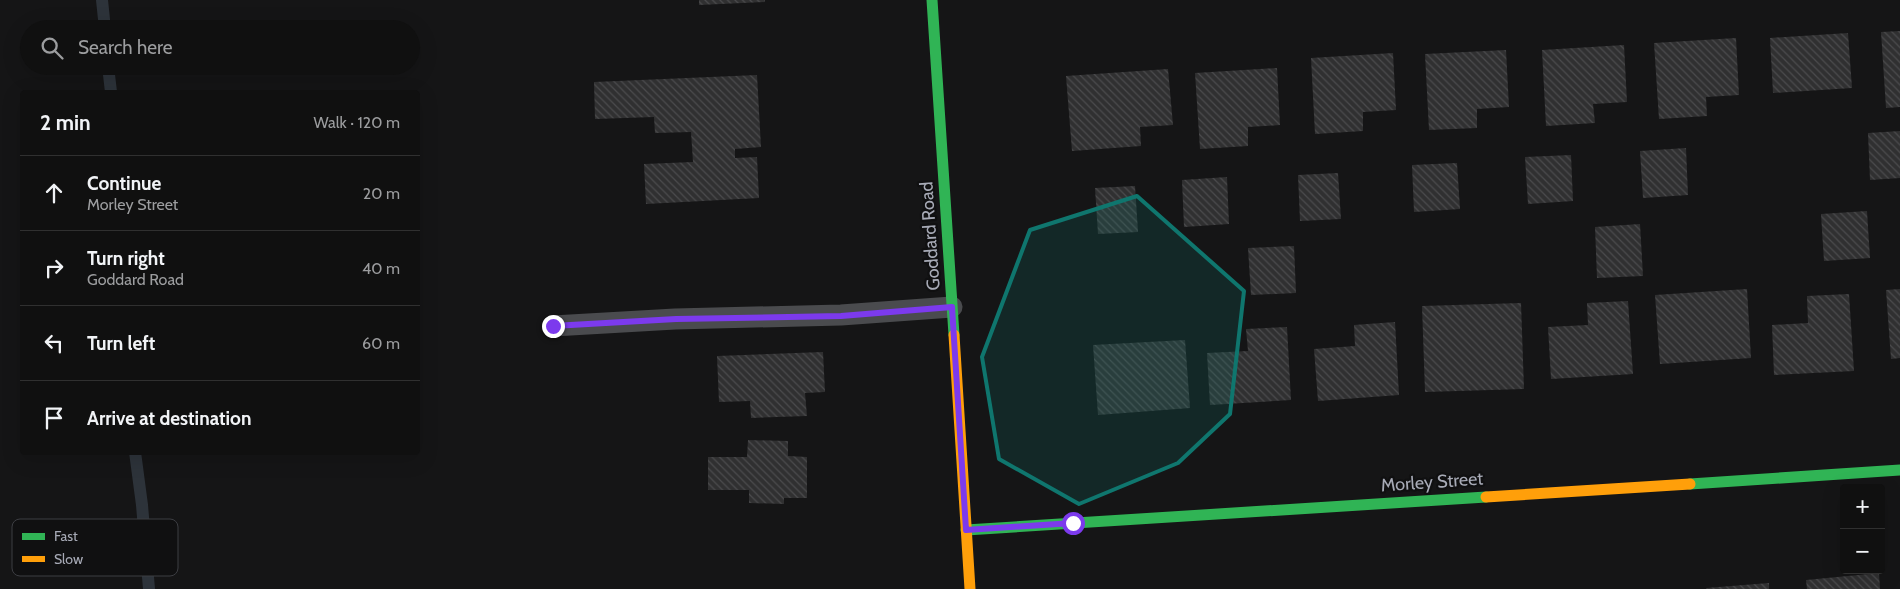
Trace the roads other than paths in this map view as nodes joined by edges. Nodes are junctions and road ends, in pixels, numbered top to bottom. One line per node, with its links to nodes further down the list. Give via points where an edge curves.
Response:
1 (932, 0): 2 (street, Goddard Road)
2 (952, 307): 3 (lane, via 841,316 676,319); 5 (street, Goddard Road)
3 (553, 326)
4 (1900, 470): 5 (street, Morley Street)
5 (966, 530): 6 (street, Goddard Road)
6 (970, 589)

